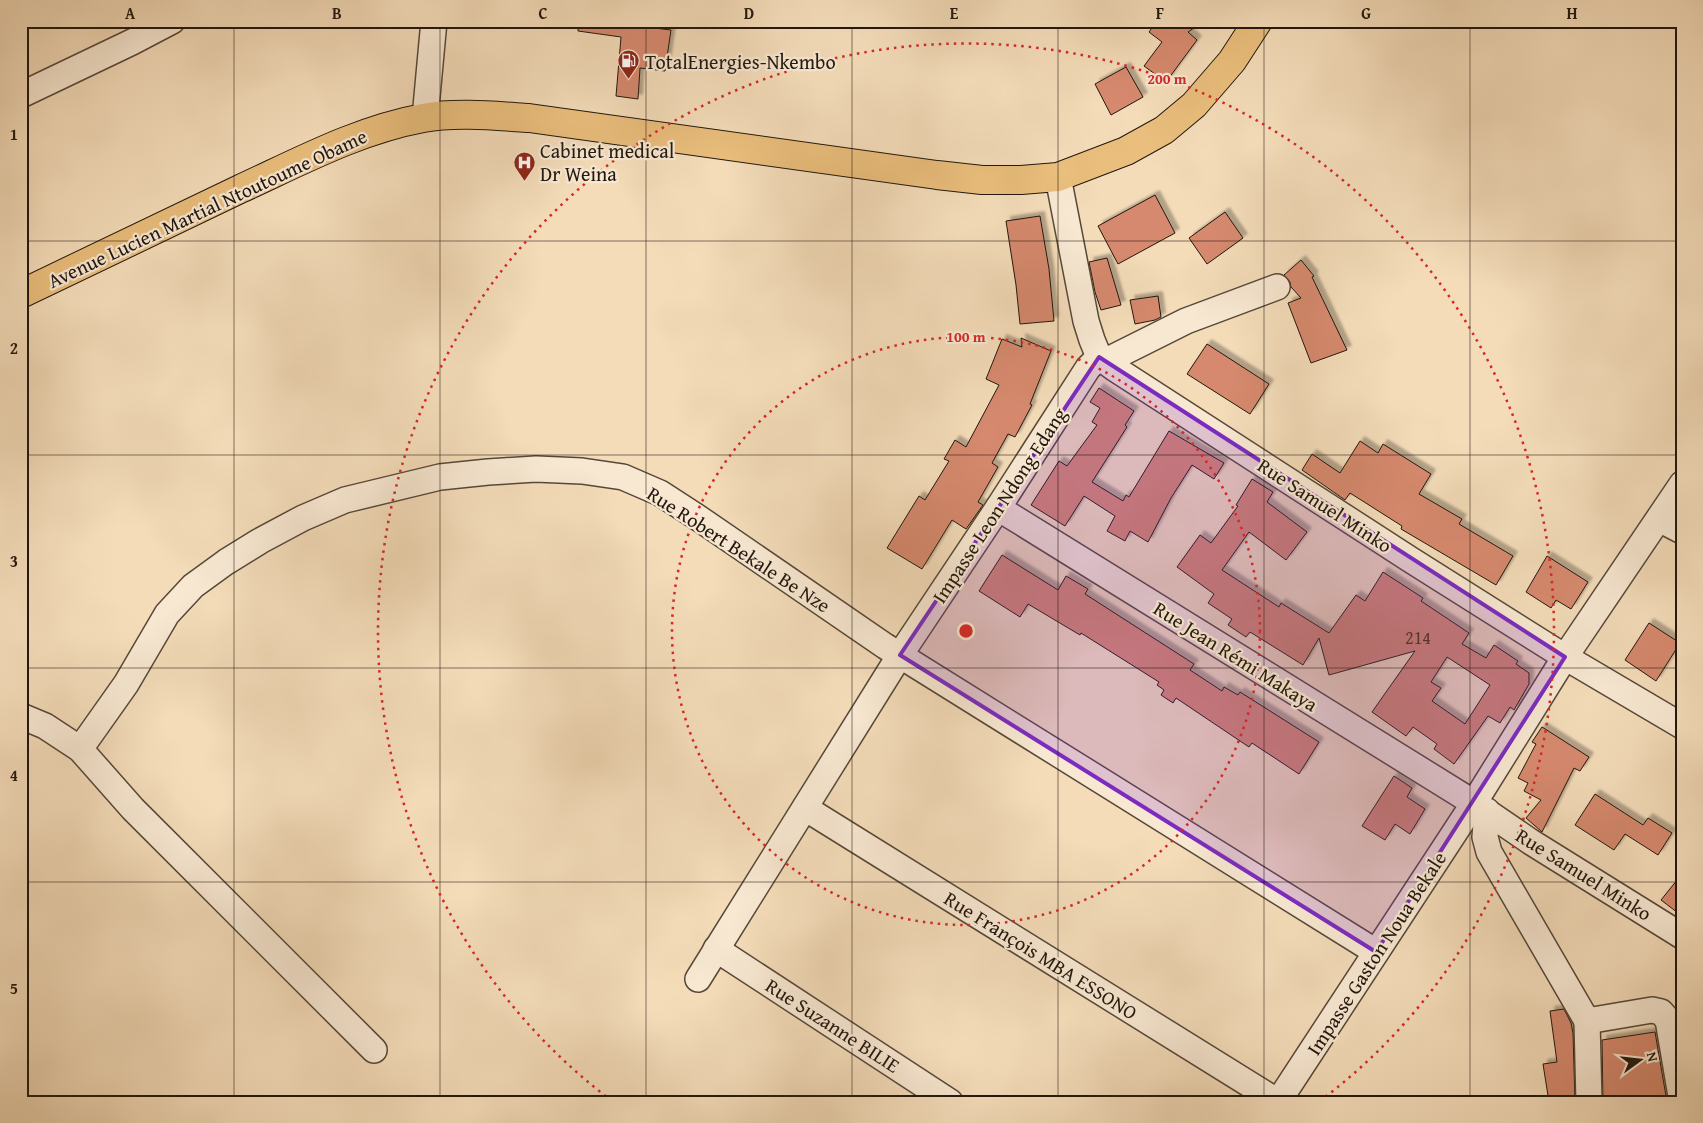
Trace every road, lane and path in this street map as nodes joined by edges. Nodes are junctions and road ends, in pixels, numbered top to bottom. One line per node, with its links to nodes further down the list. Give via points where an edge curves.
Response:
1 (172, 21): 4 (street)
2 (434, 21): 5 (street)
3 (1258, 21): 6 (main road, Avenue Lucien Martial Ntoutoume Obame, via 1227,67 1180,118 1133,147)
4 (21, 95)
5 (425, 118): 6 (main road, Avenue Lucien Martial Ntoutoume Obame, via 486,115 529,118 982,180); 8 (main road, Avenue Lucien Martial Ntoutoume Obame, via 372,131 320,152)
6 (1058, 177): 9 (street, via 1086,321)
7 (1277, 287): 9 (street, via 1186,321)
8 (21, 294)
9 (1103, 359): 11 (street, Impasse Leon Ndong Edang, via 1088,368); 15 (street, Rue Samuel Minko, via 1254,460)
10 (1682, 484): 12 (street)
11 (998, 508): 14 (street, Impasse Leon Ndong Edang); 19 (street, Rue Jean Rémi Makaya)
12 (1659, 519): 13 (street); 15 (street)
13 (1682, 531)
14 (900, 655): 18 (street, Rue Robert Bekale Be Nze, via 698,517 660,493 623,477 536,469 459,475 424,480 345,500 260,540 226,562 194,586 166,614 126,684); 20 (street, Impasse Leon Ndong Edang); 23 (street, Rue Robert Bekale Be Nze)
15 (1565, 657): 17 (street, Rue Samuel Minko); 19 (street)
16 (21, 716): 18 (street)
17 (1682, 726)
18 (80, 749): 26 (street, via 133,809)
19 (1480, 807): 21 (street, Rue Samuel Minko); 23 (street, Impasse Gaston Noua Bekale); 25 (street, via 1489,852)
20 (805, 808): 22 (street, Impasse Leon Ndong Edang); 28 (street, Rue François MBA ESSONO)
21 (1682, 936)
22 (716, 949): 24 (street, Impasse Leon Ndong Edang); 27 (street, Rue Suzanne BILIE)
23 (1376, 952): 28 (street, Impasse Gaston Noua Bekale)
24 (698, 979)
25 (1586, 1021): 29 (street); 30 (street, via 1652,1010 1661,1012 1668,1020)
26 (374, 1050)
27 (950, 1102)
28 (1278, 1102)
29 (1589, 1102)
30 (1682, 1102)

